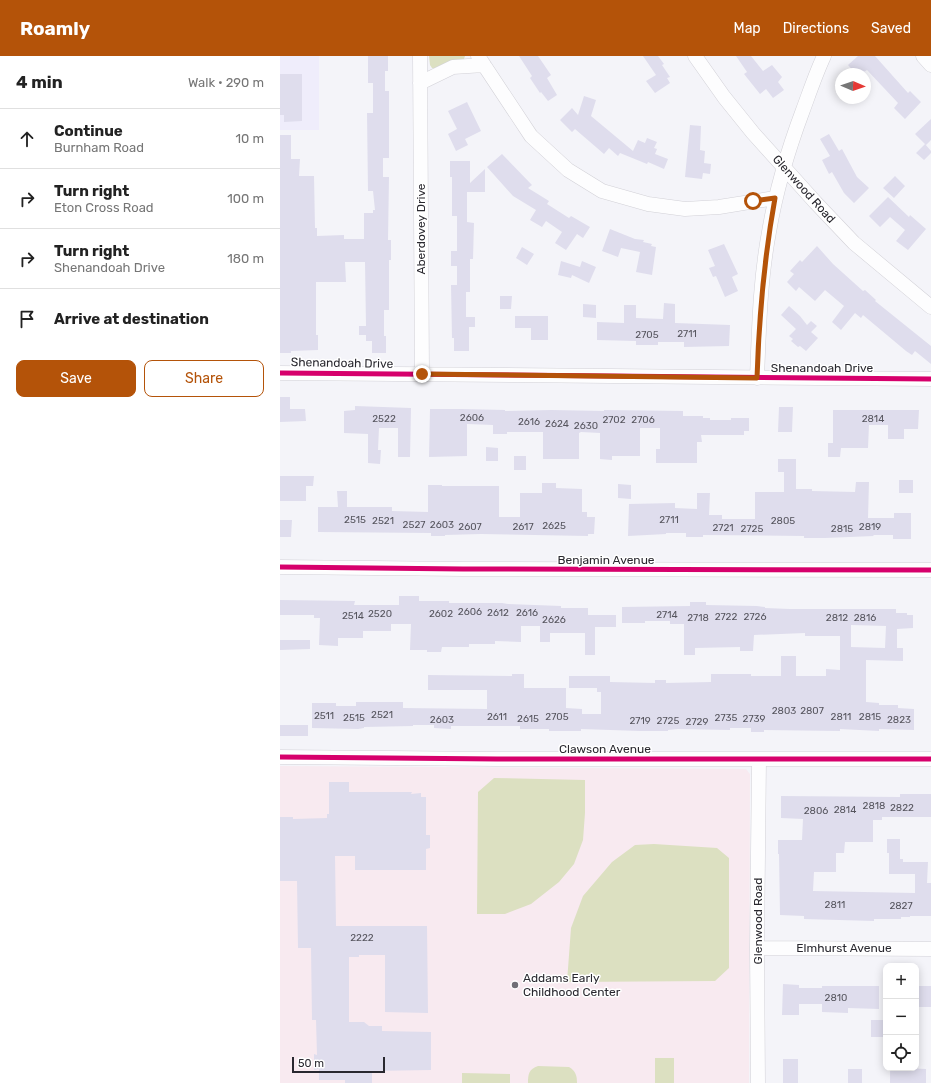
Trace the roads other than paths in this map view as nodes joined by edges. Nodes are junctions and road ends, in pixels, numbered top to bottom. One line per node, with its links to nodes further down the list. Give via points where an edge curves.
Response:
1 (420, 56): 7 (street, Aberdovey Drive)
2 (694, 56): 8 (street, Glenwood Road, via 753,133)
3 (824, 56): 8 (street)
4 (923, 56): 6 (street)
5 (481, 60): 7 (street, via 453,67); 9 (street, via 531,136 568,170 602,191 648,204 685,209 719,207)
6 (931, 66)
7 (420, 83): 12 (street, Aberdovey Drive)
8 (784, 167): 9 (street); 10 (street, Glenwood Road, via 854,242)
9 (775, 198): 13 (street, via 760,303)
10 (931, 307)
11 (280, 373): 12 (street, Shenandoah Drive)
12 (422, 374): 13 (street, Shenandoah Drive)
13 (757, 378): 14 (street, Shenandoah Drive)
14 (931, 379)
15 (280, 567): 16 (street, Benjamin Avenue, via 463,570)
16 (931, 570)
17 (931, 753): 20 (street)
18 (280, 757): 19 (street, Clawson Avenue)
19 (759, 759): 20 (street, Clawson Avenue); 21 (street, Glenwood Road)
20 (931, 759)
21 (757, 948): 22 (street, Elmhurst Avenue); 23 (street, Glenwood Road)
22 (931, 949)
23 (758, 1083)

